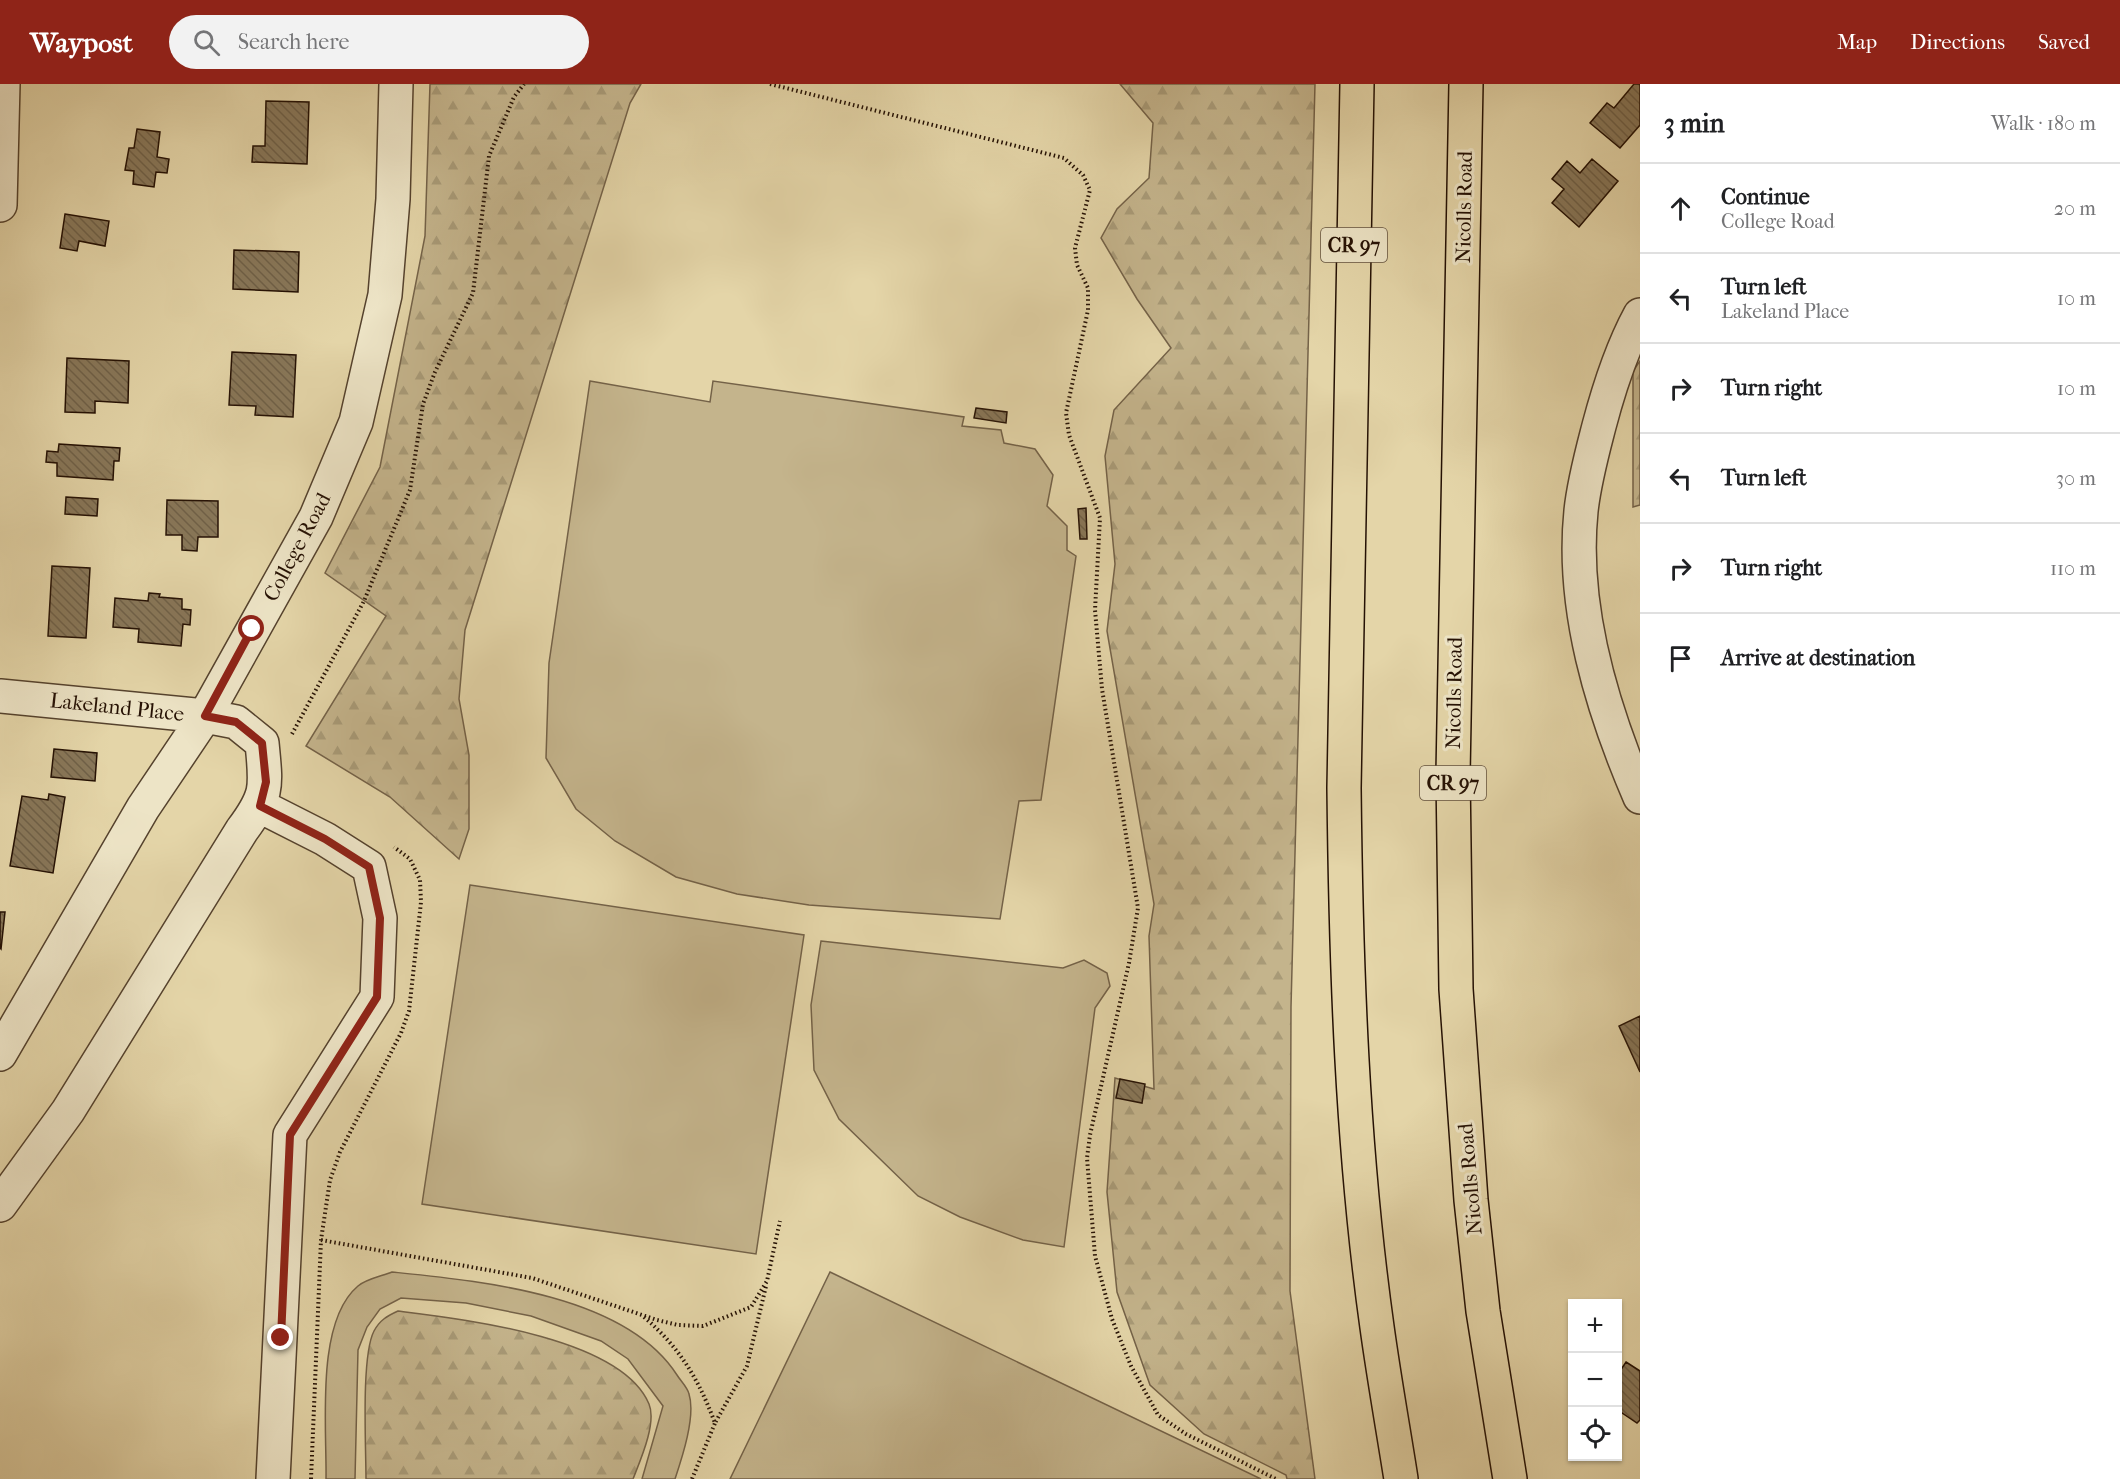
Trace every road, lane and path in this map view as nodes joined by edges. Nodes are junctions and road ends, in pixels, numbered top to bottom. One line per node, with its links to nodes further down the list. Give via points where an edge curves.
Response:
1 (3, 84): 7 (street)
2 (396, 84): 10 (street, College Road, via 385,295 356,422 316,517)
3 (524, 84): 11 (path, via 514,97 489,156 473,292 423,404 410,490 364,600)
4 (770, 84): 25 (path, via 1064,158 1083,175 1090,190 1075,248 1077,265 1088,288 1088,310 1066,413 1069,435 1100,518 1095,610 1102,689 1138,908 1087,1158 1095,1256 1112,1319 1158,1415 1186,1434)
5 (1357, 84): 26 (highway, CR 97, via 1345,905 1362,1185 1376,1326)
6 (1466, 84): 27 (highway, Nicolls Road / CR 97, via 1453,774 1456,990 1483,1311)
7 (0, 205)
8 (1640, 315): 12 (street, via 1619,363 1598,430 1581,510 1580,554 1597,675)
9 (0, 696): 10 (street, Lakeland Place)
10 (205, 716): 11 (street, Lakeland Place, via 236,722); 14 (street, College Road, via 143,808)
11 (275, 742): 13 (street)
12 (1640, 797)
13 (260, 806): 16 (street, via 68,1111); 22 (street, via 369,867 380,918 377,997 290,1135)
14 (0, 1054)
15 (340, 1152): 18 (path, via 330,1180)
16 (0, 1206)
17 (780, 1221): 19 (path)
18 (321, 1240): 20 (path, via 532,1278); 23 (path)
19 (767, 1281): 20 (path, via 751,1307 703,1326 678,1325); 21 (path, via 747,1366)
20 (641, 1314): 21 (path, via 662,1333 695,1377)
21 (715, 1423): 24 (path)
22 (273, 1479)
23 (311, 1479)
24 (692, 1479)
25 (1276, 1479)
26 (1401, 1479)
27 (1510, 1479)

